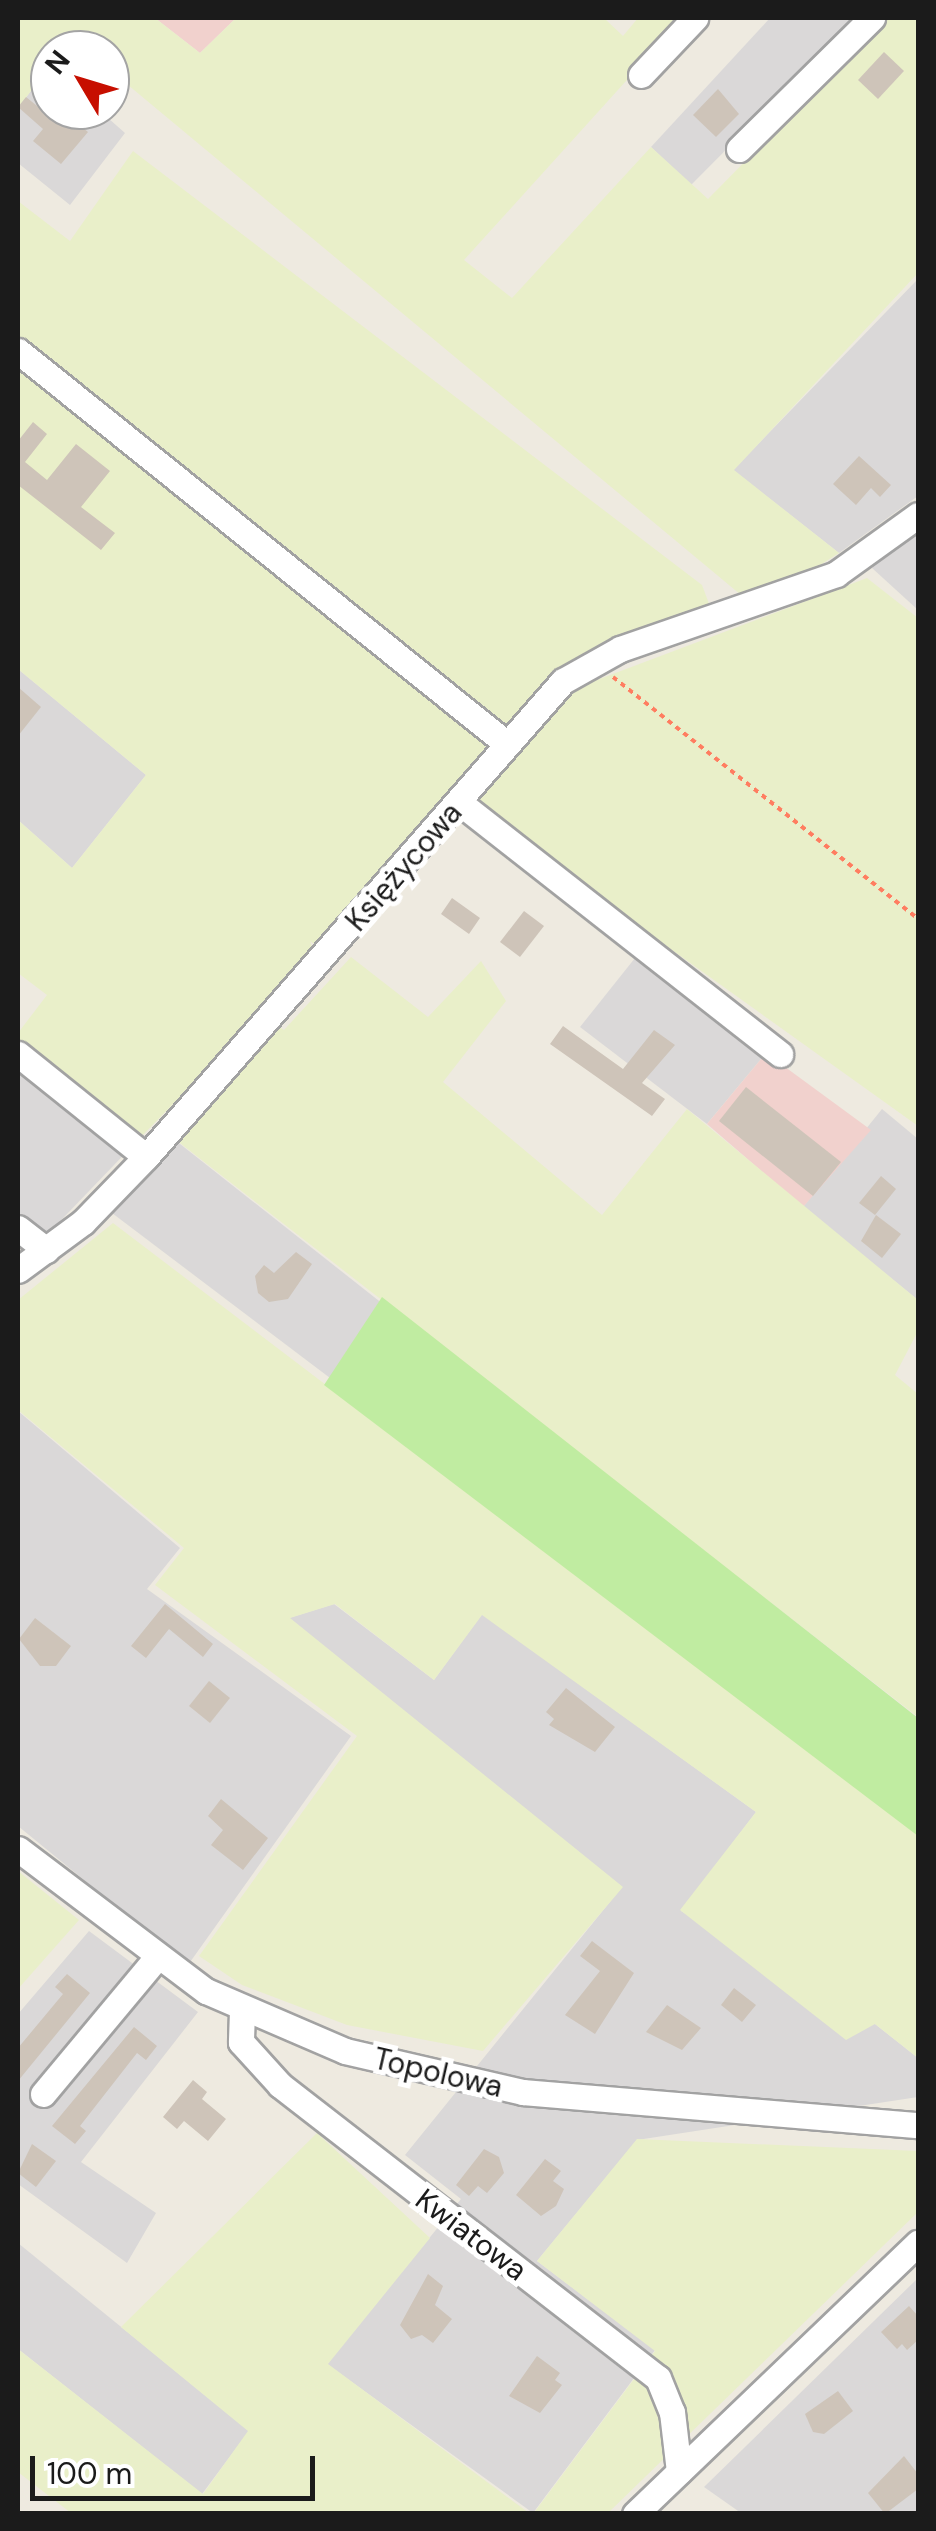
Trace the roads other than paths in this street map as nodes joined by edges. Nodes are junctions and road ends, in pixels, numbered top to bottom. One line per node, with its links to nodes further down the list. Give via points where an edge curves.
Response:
1 (695, 18): 3 (street)
2 (872, 18): 4 (street)
3 (641, 75)
4 (739, 149)
5 (18, 351): 7 (street)
6 (918, 515): 7 (street, Księżycowa, via 855,564 597,658 551,692)
7 (507, 744): 8 (street, Księżycowa)
8 (460, 802): 10 (street); 11 (street, Księżycowa)
9 (18, 1054): 11 (street)
10 (780, 1054)
11 (146, 1158): 13 (street, Księżycowa)
12 (18, 1228): 13 (street)
13 (46, 1250): 14 (street, Księżycowa)
14 (18, 1270)
15 (18, 1848): 16 (street, Topolowa)
16 (157, 1957): 17 (street, Topolowa); 18 (street)
17 (242, 2011): 19 (street, Topolowa, via 335,2048 492,2087); 21 (street, Kwiatowa, via 241,2042 280,2085 658,2378 672,2412)
18 (43, 2094)
19 (918, 2125)
20 (918, 2243): 21 (street)
21 (679, 2472): 22 (street)
22 (635, 2514)

